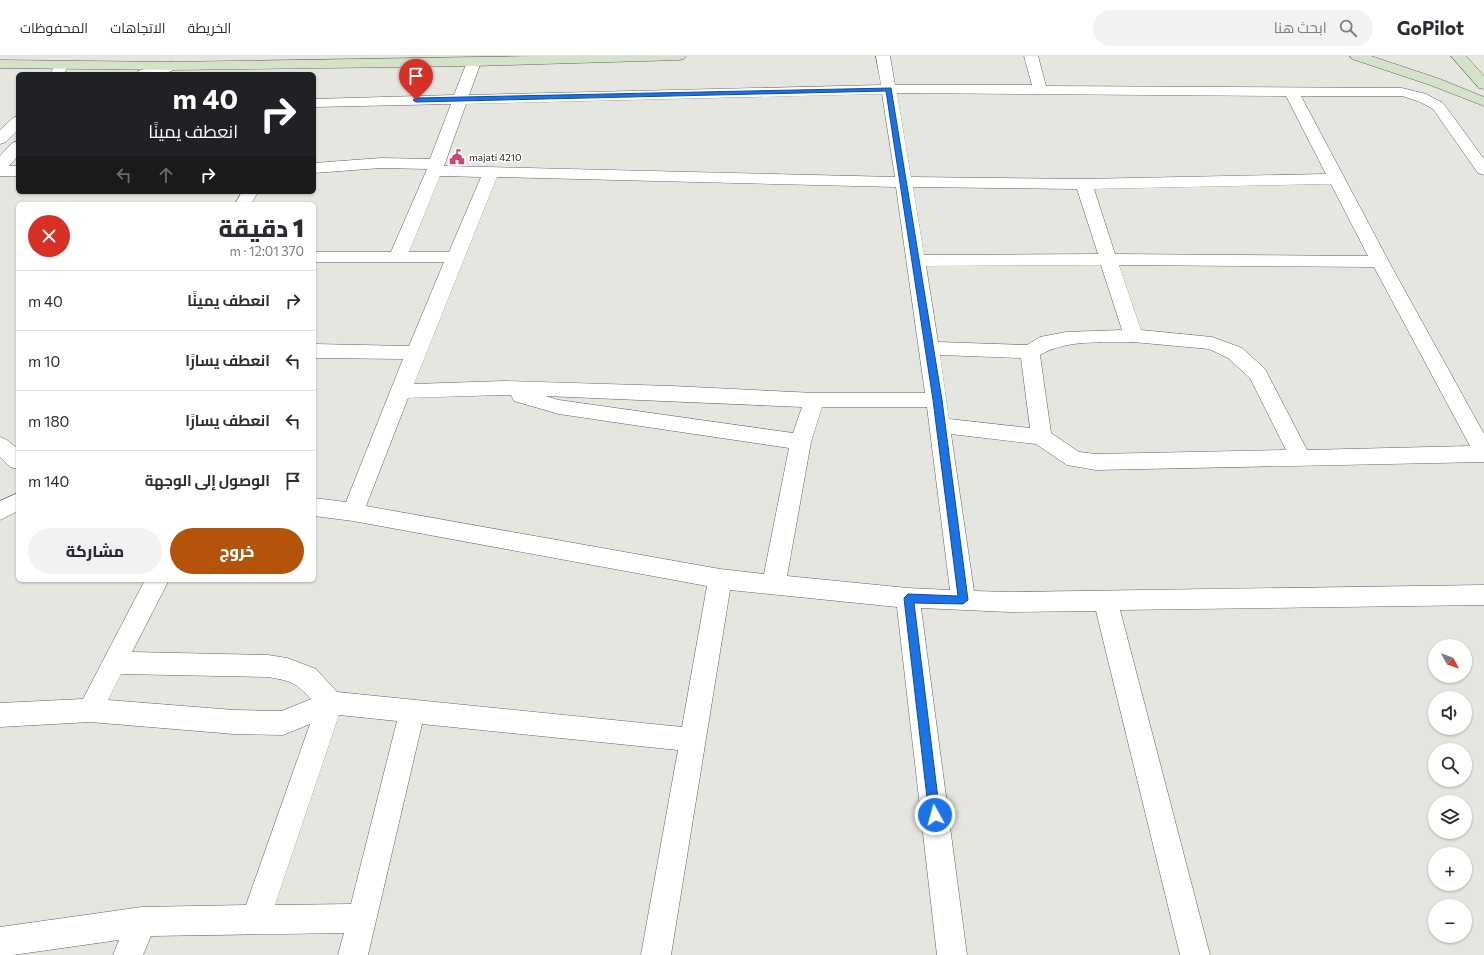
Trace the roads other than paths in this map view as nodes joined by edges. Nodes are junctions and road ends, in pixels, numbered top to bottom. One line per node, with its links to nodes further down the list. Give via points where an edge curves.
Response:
1 (679, 56): 6 (main road)
2 (883, 56): 12 (street)
3 (1031, 56): 13 (street)
4 (1357, 56): 16 (main road, via 1435,82)
5 (1458, 56): 11 (main road)
6 (474, 62): 8 (main road); 15 (street)
7 (0, 64): 9 (main road)
8 (171, 66): 9 (main road); 10 (street)
9 (59, 70)
10 (150, 72)
11 (1484, 85)
12 (889, 89): 13 (street); 15 (street); 29 (street)
13 (1040, 89): 14 (street)
14 (1291, 91): 24 (street, via 1402,92 1424,98 1438,106); 28 (street)
15 (460, 99): 17 (street); 23 (street)
16 (1484, 102)
17 (316, 103)
18 (16, 123): 19 (street)
19 (0, 139)
20 (16, 148): 21 (street)
21 (0, 166)
22 (316, 168): 23 (street, via 381,163)
23 (436, 168): 27 (street); 33 (street)
24 (1484, 170)
25 (0, 171): 26 (street)
26 (16, 171)
27 (491, 172): 29 (street); 32 (street)
28 (1336, 179): 30 (street); 36 (street)
29 (905, 182): 30 (street); 35 (street)
30 (1084, 184): 34 (street)
31 (316, 257): 33 (street)
32 (455, 257): 33 (street); 41 (street)
33 (397, 258)
34 (1108, 259): 35 (street); 36 (street); 37 (street)
35 (916, 261): 38 (street)
36 (1380, 262): 50 (street)
37 (1133, 336): 40 (street, via 1066,338 1047,342); 51 (street, via 1212,342 1235,353 1258,374)
38 (929, 348): 40 (street); 45 (street)
39 (316, 351): 41 (street)
40 (1030, 352): 47 (street)
41 (416, 354): 43 (street)
42 (504, 388): 43 (street); 44 (street, via 664,392); 48 (street, via 532,400 559,407)
43 (400, 391): 56 (street)
44 (814, 400): 45 (street); 48 (street)
45 (937, 400): 46 (street)
46 (940, 425): 47 (street); 62 (street)
47 (1041, 438): 51 (street, via 1074,459 1096,462)
48 (801, 442): 59 (street)
49 (0, 445): 52 (street)
50 (1484, 453): 51 (street)
51 (1301, 458)
52 (16, 459)
53 (16, 502): 55 (street)
54 (316, 507): 56 (street)
55 (0, 511)
56 (353, 512): 57 (street)
57 (720, 579): 59 (street); 69 (street)
58 (156, 582): 64 (street)
59 (774, 584): 61 (street)
60 (1484, 595): 63 (street)
61 (908, 598): 62 (street); 77 (street)
62 (963, 600): 63 (street)
63 (1106, 601): 78 (street)
64 (115, 663): 65 (street, via 280,668 307,677); 66 (street)
65 (330, 703): 66 (street, via 283,723 234,722); 67 (street); 71 (street)
66 (90, 710): 68 (street)
67 (412, 712): 69 (street); 70 (street)
68 (0, 715)
69 (693, 740): 76 (street)
70 (362, 918): 71 (street); 75 (street)
71 (256, 919): 72 (street)
72 (142, 922): 73 (street); 74 (street)
73 (0, 942)
74 (128, 955)
75 (353, 955)
76 (656, 955)
77 (952, 955)
78 (1195, 955)

